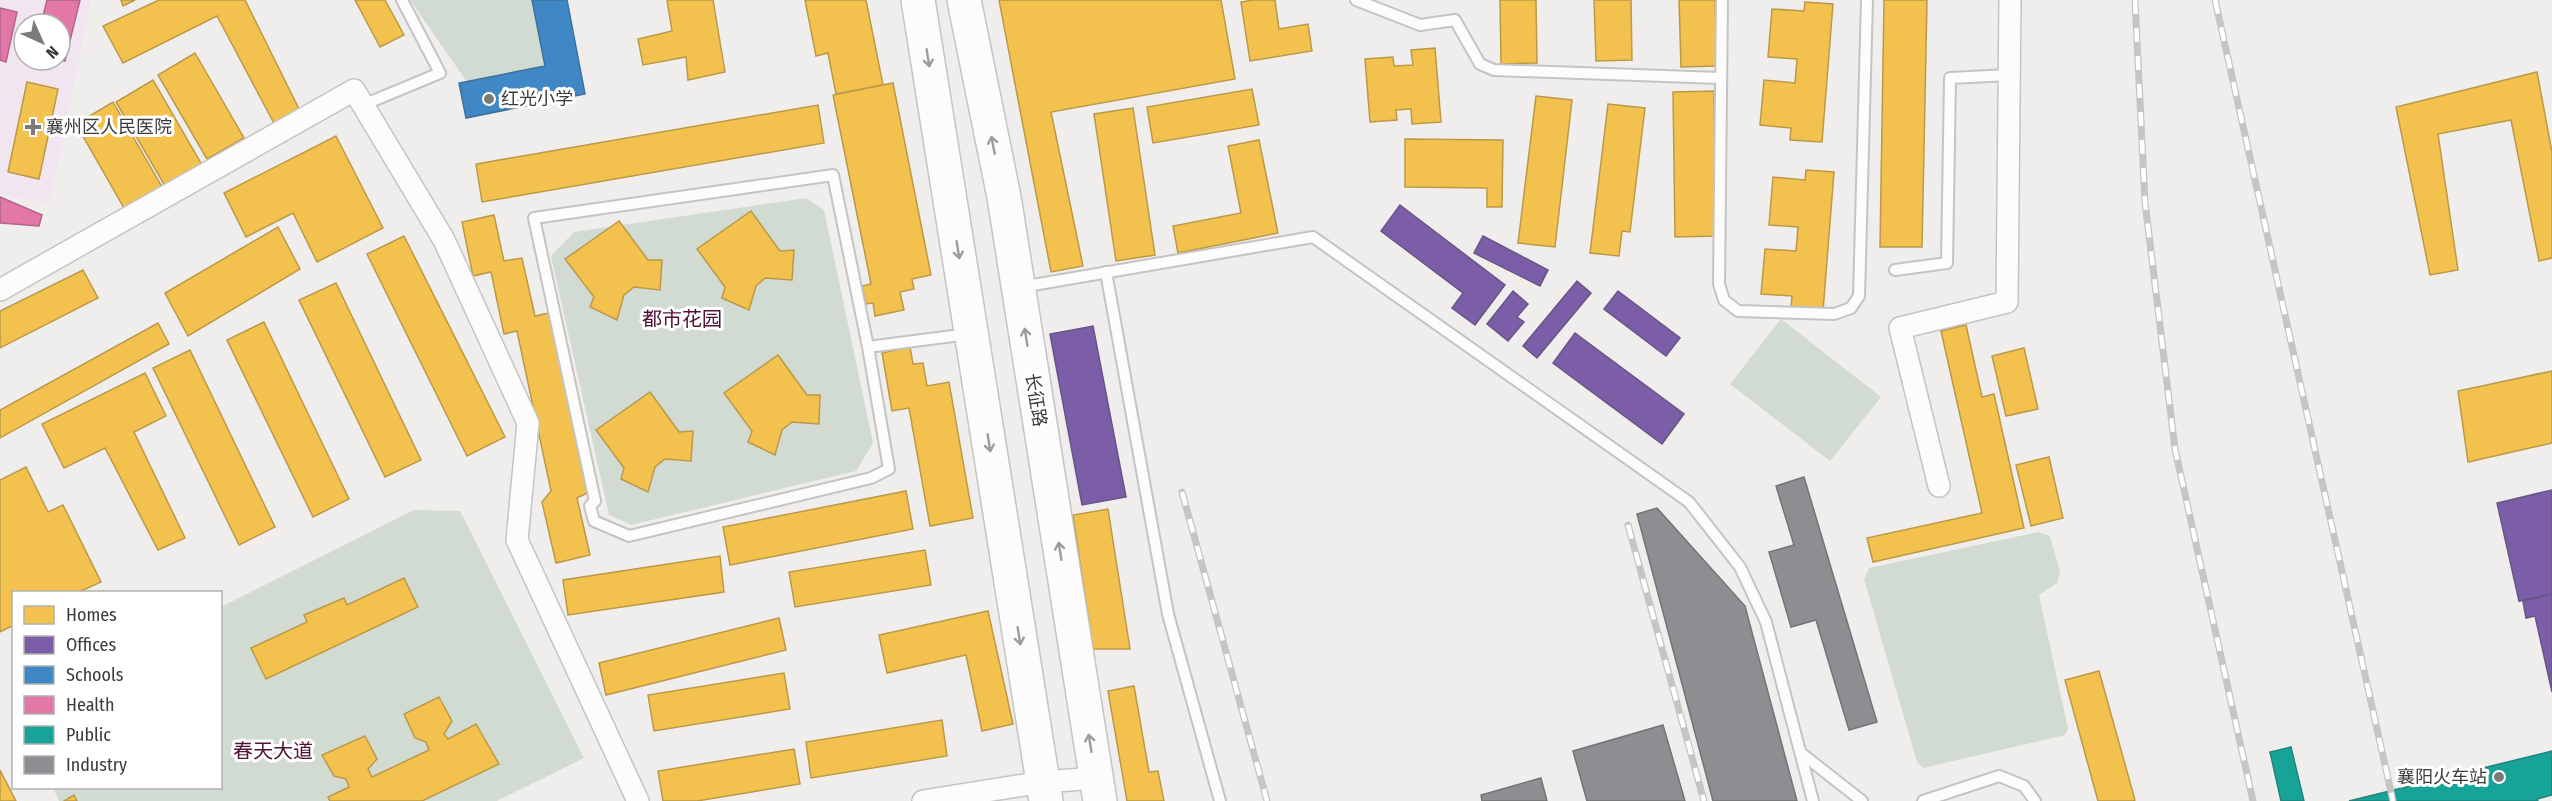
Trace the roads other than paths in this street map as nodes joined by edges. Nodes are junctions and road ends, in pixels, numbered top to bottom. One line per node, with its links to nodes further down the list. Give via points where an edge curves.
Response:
1 (402, 0): 10 (lane, via 440,73)
2 (918, 0): 15 (main road, one-way to 15)
3 (964, 0): 13 (main road, 长征路, one-way to 3)
4 (1356, 0): 9 (lane, via 1420,25 1455,20 1480,64 1494,70)
5 (1722, 0): 9 (lane)
6 (1867, 0): 9 (lane, via 1858,296 1851,308 1834,314 1738,311 1724,300 1719,284)
7 (2010, 0): 8 (street)
8 (2009, 75): 11 (lane, via 1950,78 1947,263); 17 (street, via 2007,302 1900,328)
9 (1720, 78)
10 (363, 105): 14 (street, via 354,90); 21 (street, via 444,240 528,423 517,540)
11 (1895, 270)
12 (1106, 272): 13 (lane); 18 (lane, via 1313,237 1689,502 1740,567 1766,622); 23 (lane, via 1168,614)
13 (1018, 287): 19 (main road, 长征路, one-way to 13)
14 (0, 291)
15 (971, 333): 16 (lane); 20 (main road, one-way to 20)
16 (868, 347): 16 (lane, via 889,469 871,478 629,536 594,521 590,506 595,501 534,219 832,174)
17 (1939, 486)
18 (1800, 753): 24 (lane); 25 (lane)
19 (1098, 789): 20 (street)
20 (1044, 792): 22 (street)
21 (638, 801)
22 (924, 801)
23 (1220, 801)
24 (1813, 801)
25 (1862, 801)
26 (1923, 801): 27 (lane, via 1999,776 2024,786)
27 (2035, 801)

